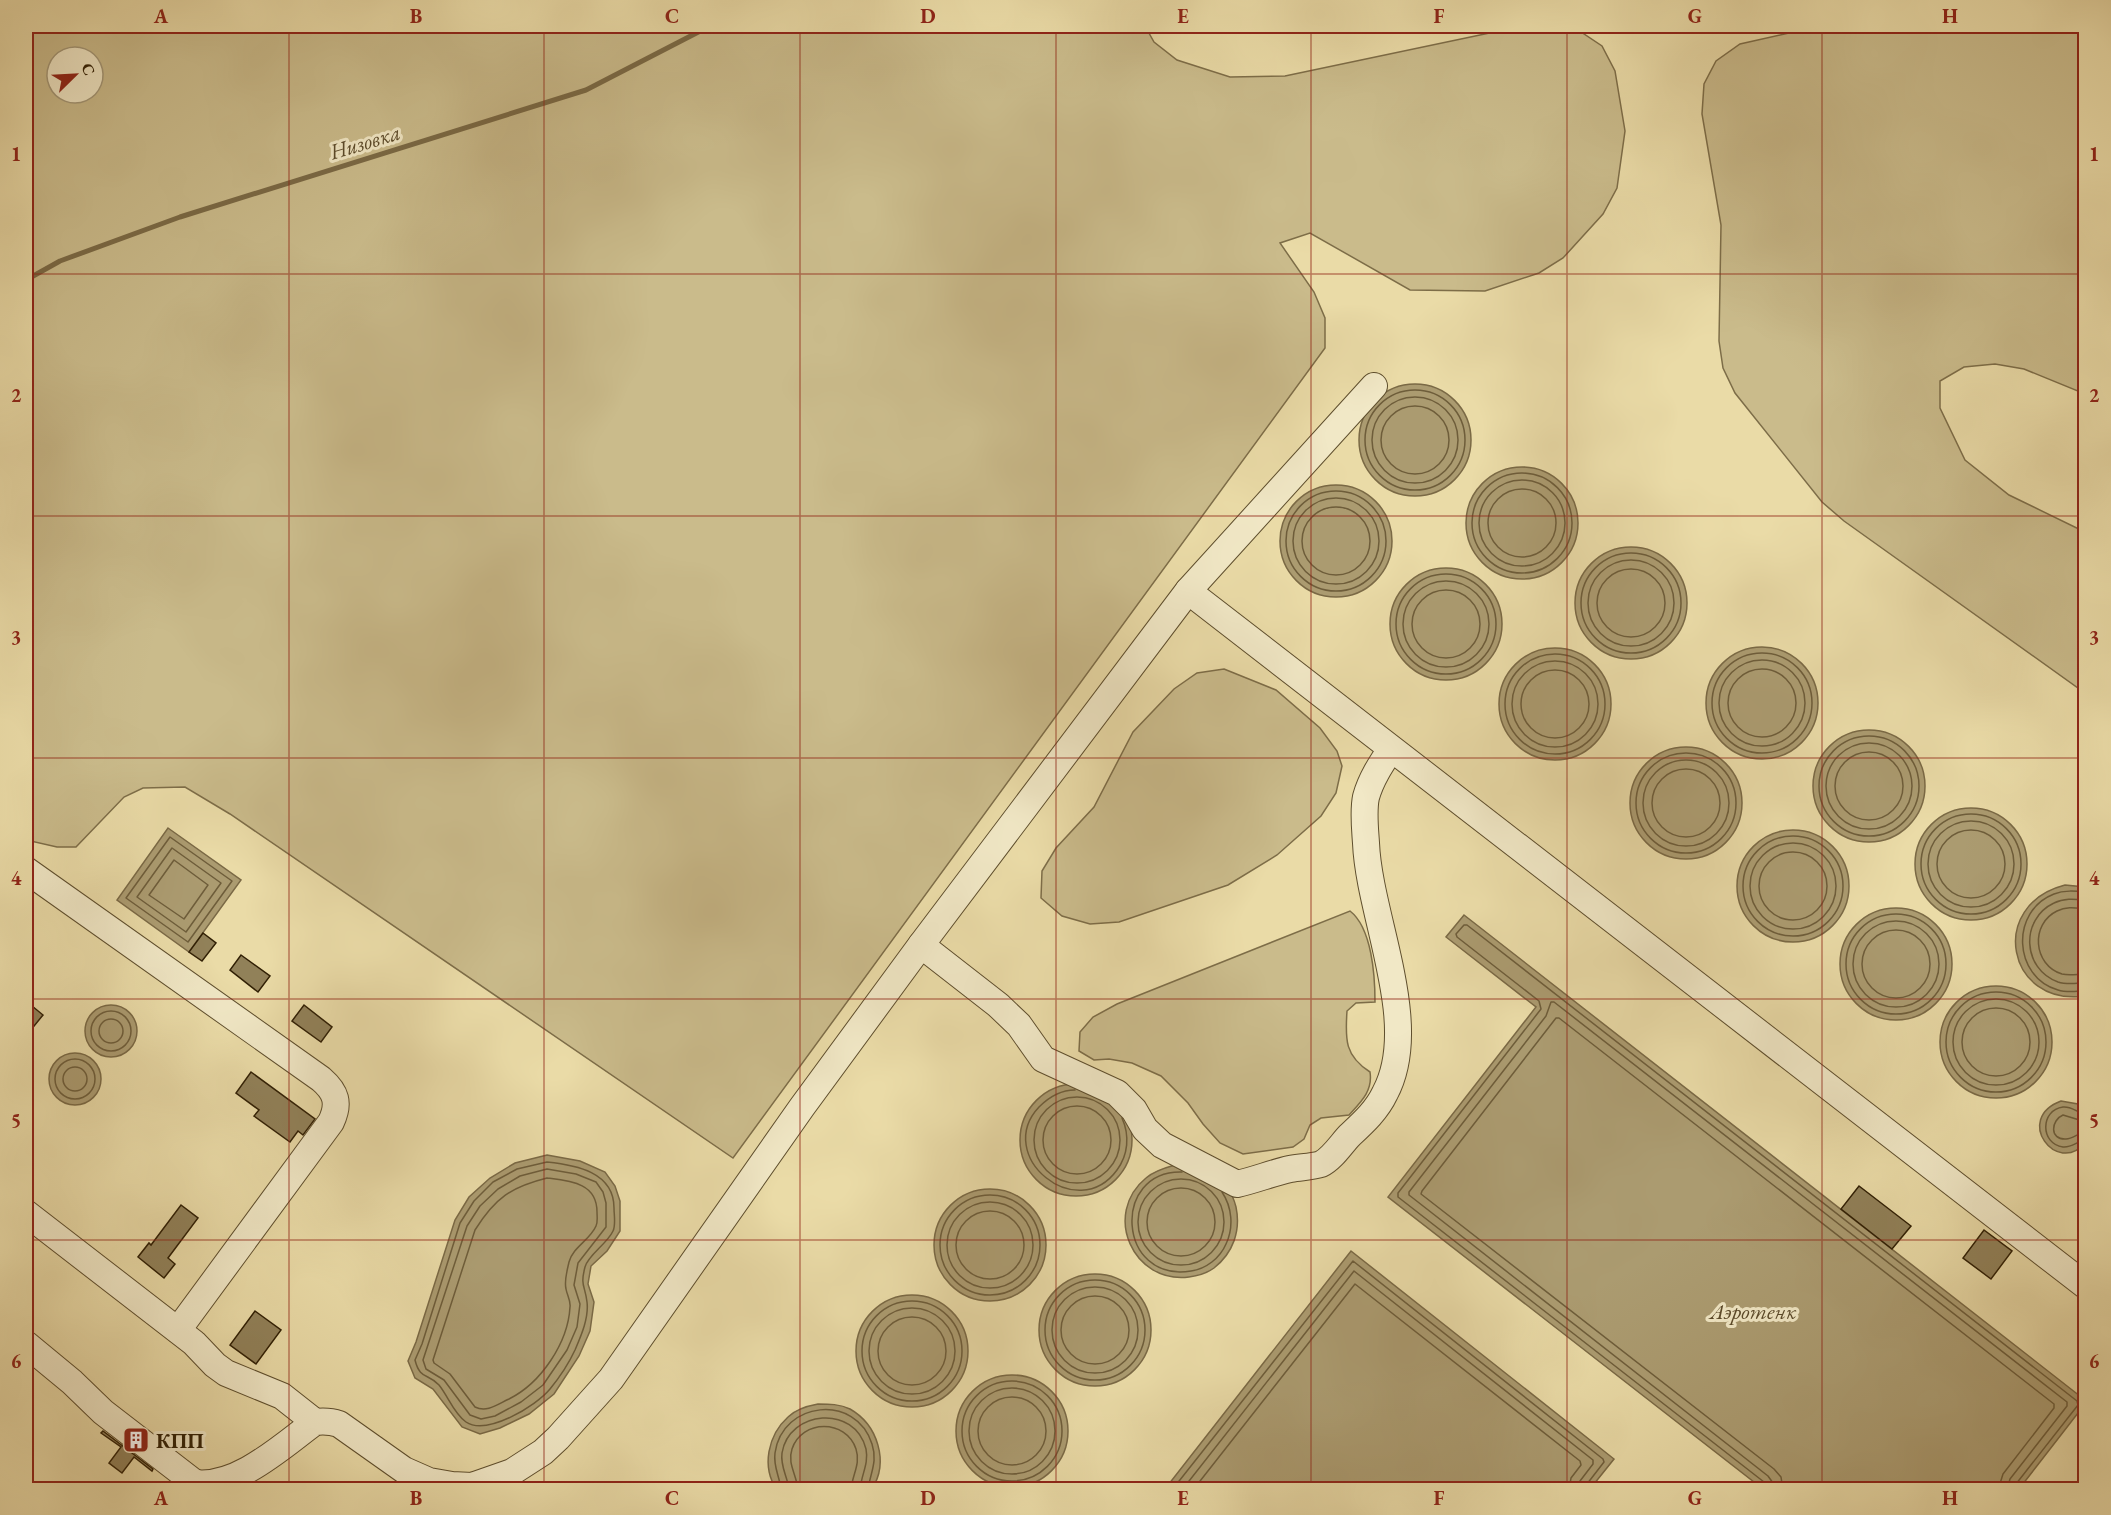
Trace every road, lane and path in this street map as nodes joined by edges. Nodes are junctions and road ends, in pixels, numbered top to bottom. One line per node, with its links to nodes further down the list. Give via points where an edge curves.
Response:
1 (1374, 386): 2 (lane)
2 (1188, 591): 3 (lane); 5 (lane)
3 (1391, 749): 5 (lane, via 1366,798 1365,822 1372,890 1394,991 1395,1068 1368,1119 1323,1163 1237,1185 1162,1145 1117,1093 1043,1059 1019,1025 998,1005); 7 (lane)
4 (26, 870): 8 (lane, via 321,1079 338,1101 332,1122)
5 (921, 945): 10 (lane, via 611,1379 543,1452 492,1480 472,1486 452,1485 429,1481 404,1470 339,1424)
6 (26, 1212): 8 (lane)
7 (2085, 1286)
8 (178, 1330): 10 (lane, via 215,1365 271,1389)
9 (26, 1344): 11 (lane, via 102,1412)
10 (315, 1422): 11 (lane, via 236,1476)
11 (196, 1486)

